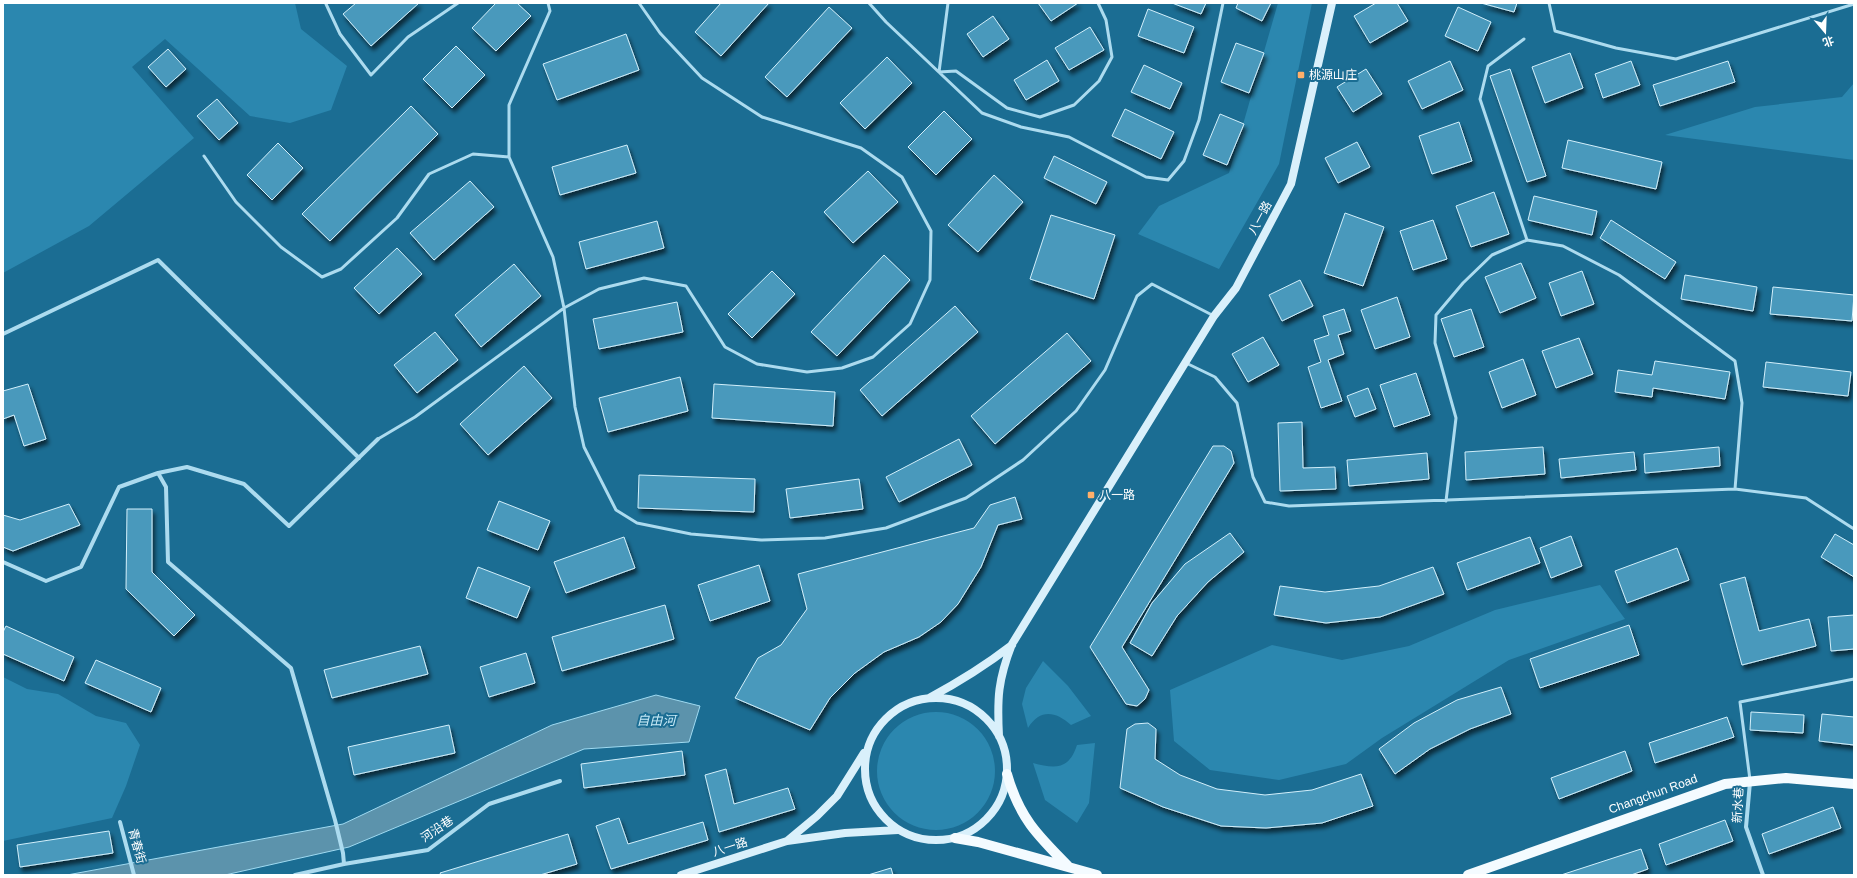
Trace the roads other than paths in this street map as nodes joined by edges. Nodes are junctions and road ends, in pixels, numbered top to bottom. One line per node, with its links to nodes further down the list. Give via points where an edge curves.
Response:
1 (458, 3): 10 (lane, via 408,37 371,75 340,34)
2 (548, 3): 15 (lane, via 550,11 510,105)
3 (639, 3): 17 (lane, via 660,33 702,78 762,117 861,148 902,178 931,231 930,280 910,324 873,357 842,368 807,372 757,364 725,347 686,286 644,278 599,289)
4 (869, 3): 13 (lane)
5 (948, 3): 13 (lane)
6 (1098, 3): 13 (lane, via 1106,20 1112,57 1099,81 1074,105 1040,117 1007,108 956,71)
7 (1223, 3): 13 (lane, via 1198,120 1184,161 1168,180 1146,177 1069,137 1021,127 982,113)
8 (1332, 3): 18 (main road, 八一路, via 1291,184 1236,288)
9 (1549, 3): 11 (lane, via 1555,31 1616,48 1676,59)
10 (326, 4)
11 (1854, 4)
12 (1524, 39): 16 (lane, via 1488,66 1480,99)
13 (939, 72)
14 (204, 156): 15 (lane, via 236,202 281,247 322,277 341,269 396,218 429,174 473,154)
15 (509, 157): 17 (lane, via 553,257)
16 (1527, 240): 24 (lane, via 1563,246 1619,275 1734,361 1742,403); 25 (lane, via 1492,255 1463,283 1436,315 1435,343 1456,418)
17 (564, 308): 18 (lane, via 574,406 584,447 616,510 637,523 691,534 761,540 825,538 886,528 966,498 1023,460 1076,411 1105,370 1138,296 1152,284); 21 (lane, via 415,417)
18 (1214, 316): 20 (main road, 八一路)
19 (3, 334): 22 (street, via 158,260)
20 (1185, 363): 25 (lane, via 1215,377 1237,403 1253,477 1265,502 1289,506); 28 (main road, 八一路)
21 (378, 439): 22 (street)
22 (359, 458): 23 (street, via 289,526 244,484 187,467)
23 (158, 473): 27 (street, via 120,487 81,567 46,580); 41 (street, via 166,487 168,562 291,668 335,820)
24 (1735, 489): 25 (lane); 26 (lane, via 1806,498)
25 (1446, 501)
26 (1854, 529)
27 (3, 562)
28 (1012, 644): 30 (main road, via 986,665); 31 (main road, via 998,692)
29 (1854, 679): 35 (lane, via 1740,702)
30 (928, 698): 31 (main road, via 951,700 972,708 987,719); 32 (main road, via 904,705 880,724)
31 (999, 736): 33 (main road, via 1005,752)
32 (868, 745): 38 (main road, via 864,766 869,795 882,816); 40 (main road, via 836,796)
33 (1007, 774): 39 (main road, via 1001,798 982,823); 42 (main road, via 1014,797 1029,824)
34 (560, 781): 41 (street, 河沿巷, via 489,804 428,850)
35 (1750, 782): 36 (main road, Changchun Road, via 1786,778); 48 (main road, Changchun Road, via 1725,784 1701,791); 49 (street, 新水巷, via 1746,827)
36 (1854, 784)
37 (120, 822): 44 (street, 青春街)
38 (898, 830): 39 (main road, via 911,836 937,840); 40 (main road, via 845,833)
39 (955, 838): 42 (main road)
40 (787, 841): 46 (main road, 八一路)
41 (344, 864): 45 (street, 河沿巷)
42 (1068, 866): 43 (main road)
43 (1081, 873): 47 (main road)
44 (134, 875)
45 (295, 875)
46 (681, 875)
47 (1097, 875)
48 (1468, 875)
49 (1763, 875)

